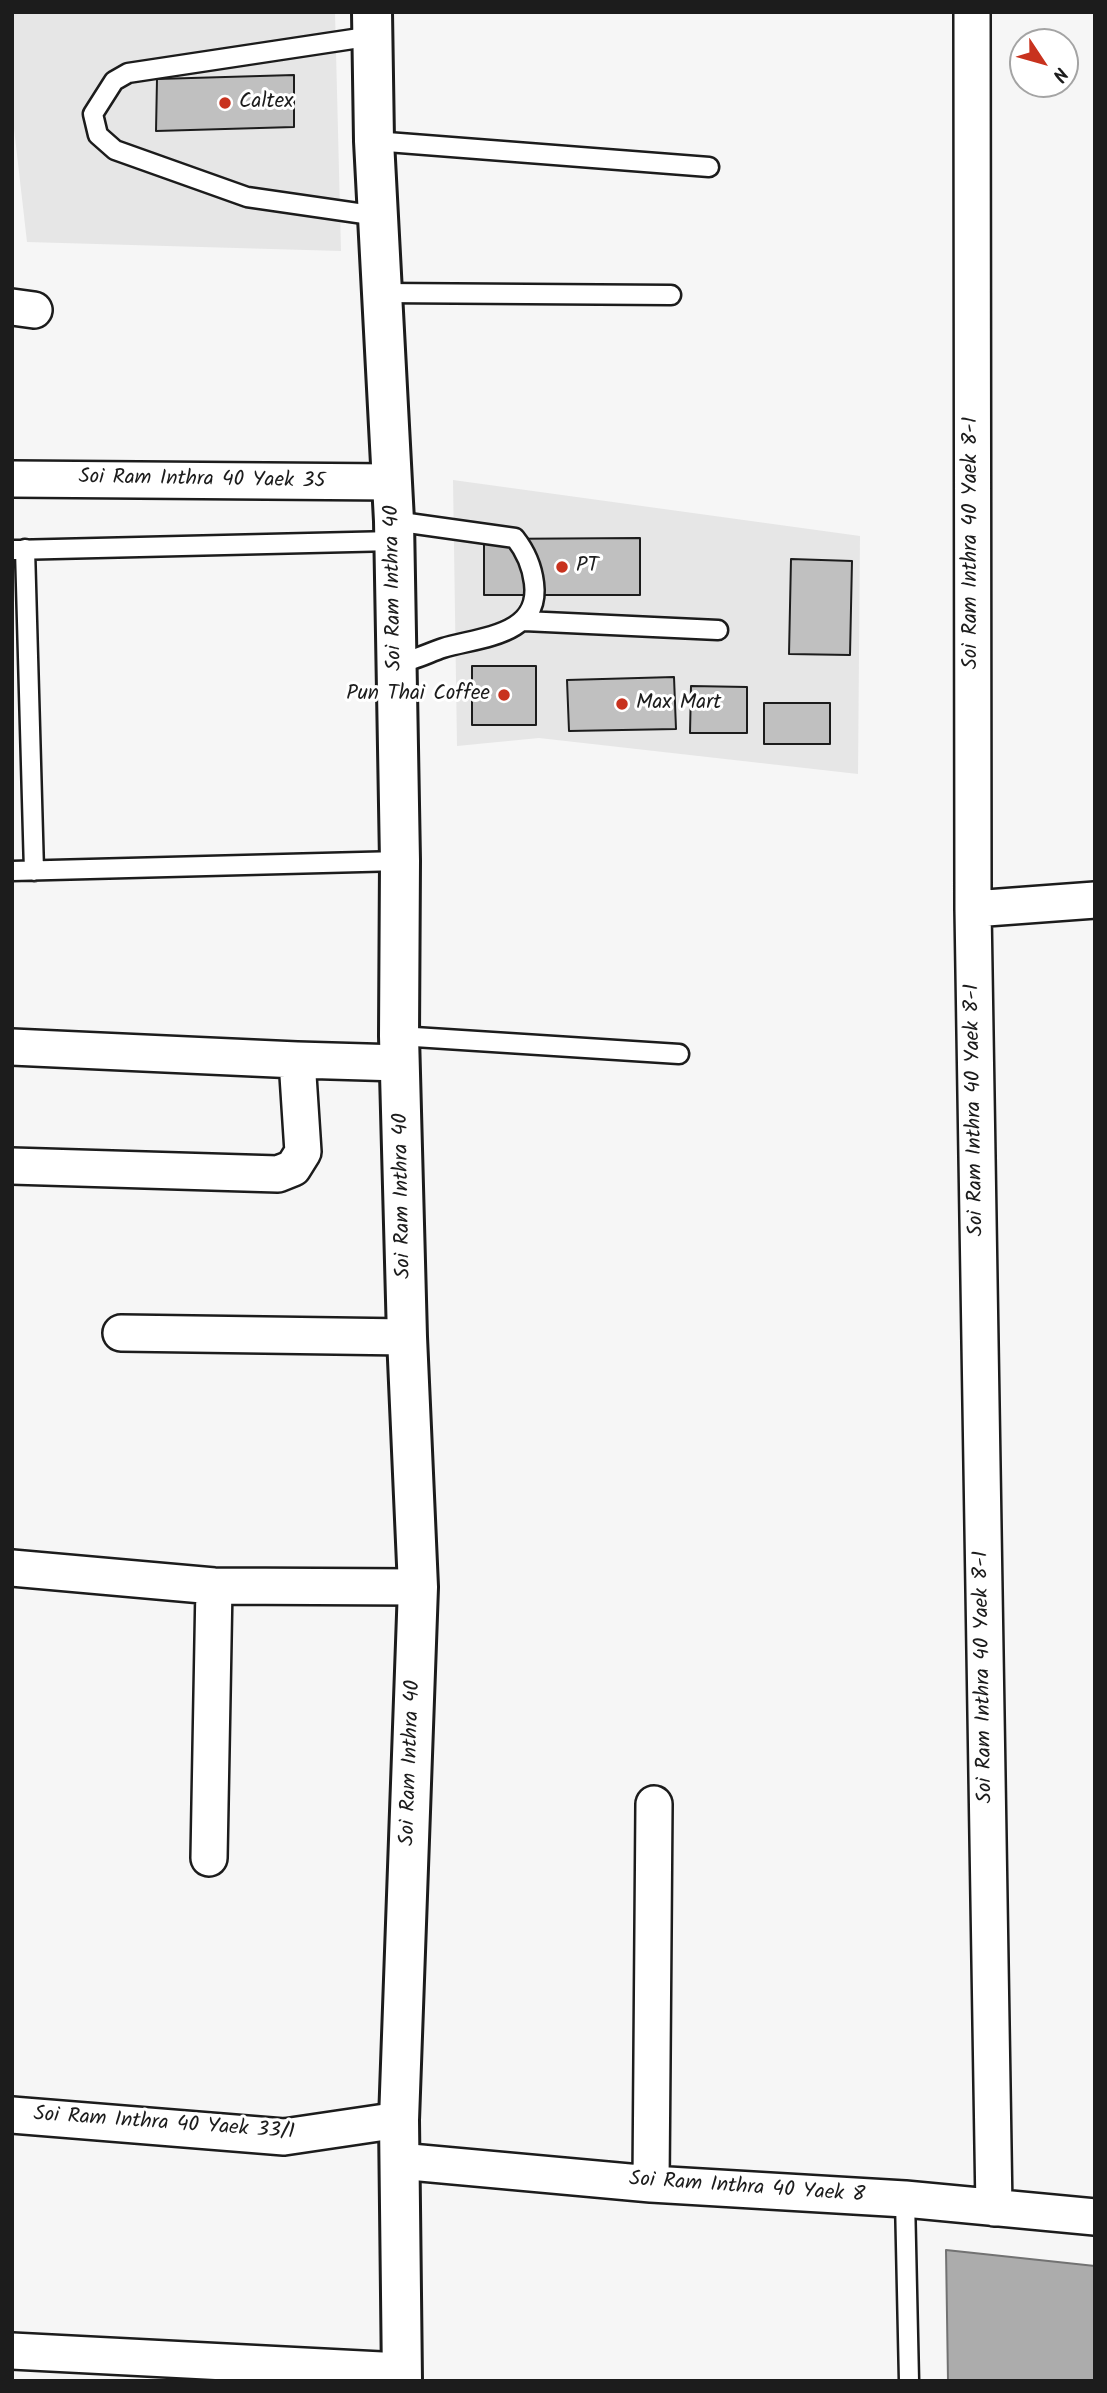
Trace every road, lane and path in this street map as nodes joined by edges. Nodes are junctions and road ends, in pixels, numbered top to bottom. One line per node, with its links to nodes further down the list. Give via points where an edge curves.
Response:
1 (972, 12): 19 (street, Soi Ram Inthra 40 Yaek 8-1)
2 (372, 24): 3 (street, Soi Ram Inthra 40); 5 (lane, via 128,73 114,81 93,114 97,135 115,150 247,197)
3 (374, 141): 4 (lane); 5 (street, Soi Ram Inthra 40)
4 (709, 167)
5 (378, 216): 6 (street, Soi Ram Inthra 40)
6 (382, 293): 7 (lane); 9 (street, Soi Ram Inthra 40)
7 (671, 295)
8 (12, 479): 9 (street, Soi Ram Inthra 40 Yaek 35)
9 (392, 482): 10 (street, Soi Ram Inthra 40)
10 (394, 531): 11 (lane); 12 (lane, via 515,538 533,573 536,596); 14 (street, Soi Ram Inthra 40)
11 (19, 549): 17 (lane)
12 (524, 621): 13 (lane); 14 (lane, via 502,634 407,662)
13 (718, 630)
14 (396, 661): 15 (street, Soi Ram Inthra 40)
15 (400, 861): 17 (lane); 21 (street, Soi Ram Inthra 40)
16 (12, 871): 17 (lane)
17 (34, 871)
18 (1095, 900): 19 (street)
19 (973, 909): 37 (street, Soi Ram Inthra 40 Yaek 8-1)
20 (12, 1047): 23 (street)
21 (399, 1049): 22 (lane); 23 (street); 26 (street, Soi Ram Inthra 40)
22 (679, 1054)
23 (298, 1060): 24 (street, via 303,1152 293,1168 278,1174)
24 (12, 1166)
25 (121, 1333): 26 (street)
26 (407, 1337): 29 (street, Soi Ram Inthra 40)
27 (12, 1568): 28 (street)
28 (214, 1586): 29 (street); 31 (street)
29 (418, 1587): 33 (street, Soi Ram Inthra 40)
30 (654, 1804): 35 (street)
31 (209, 1858)
32 (12, 2115): 33 (street, Soi Ram Inthra 40 Yaek 33/1, via 284,2137)
33 (399, 2120): 34 (street, Soi Ram Inthra 40)
34 (399, 2161): 35 (street, Soi Ram Inthra 40 Yaek 8); 40 (street, Soi Ram Inthra 40)
35 (651, 2184): 36 (street, Soi Ram Inthra 40 Yaek 8)
36 (905, 2199): 37 (street, Soi Ram Inthra 40 Yaek 8); 41 (lane)
37 (994, 2208): 38 (street, Soi Ram Inthra 40 Yaek 8)
38 (1095, 2217)
39 (12, 2351): 40 (street)
40 (401, 2376)
41 (909, 2381)

